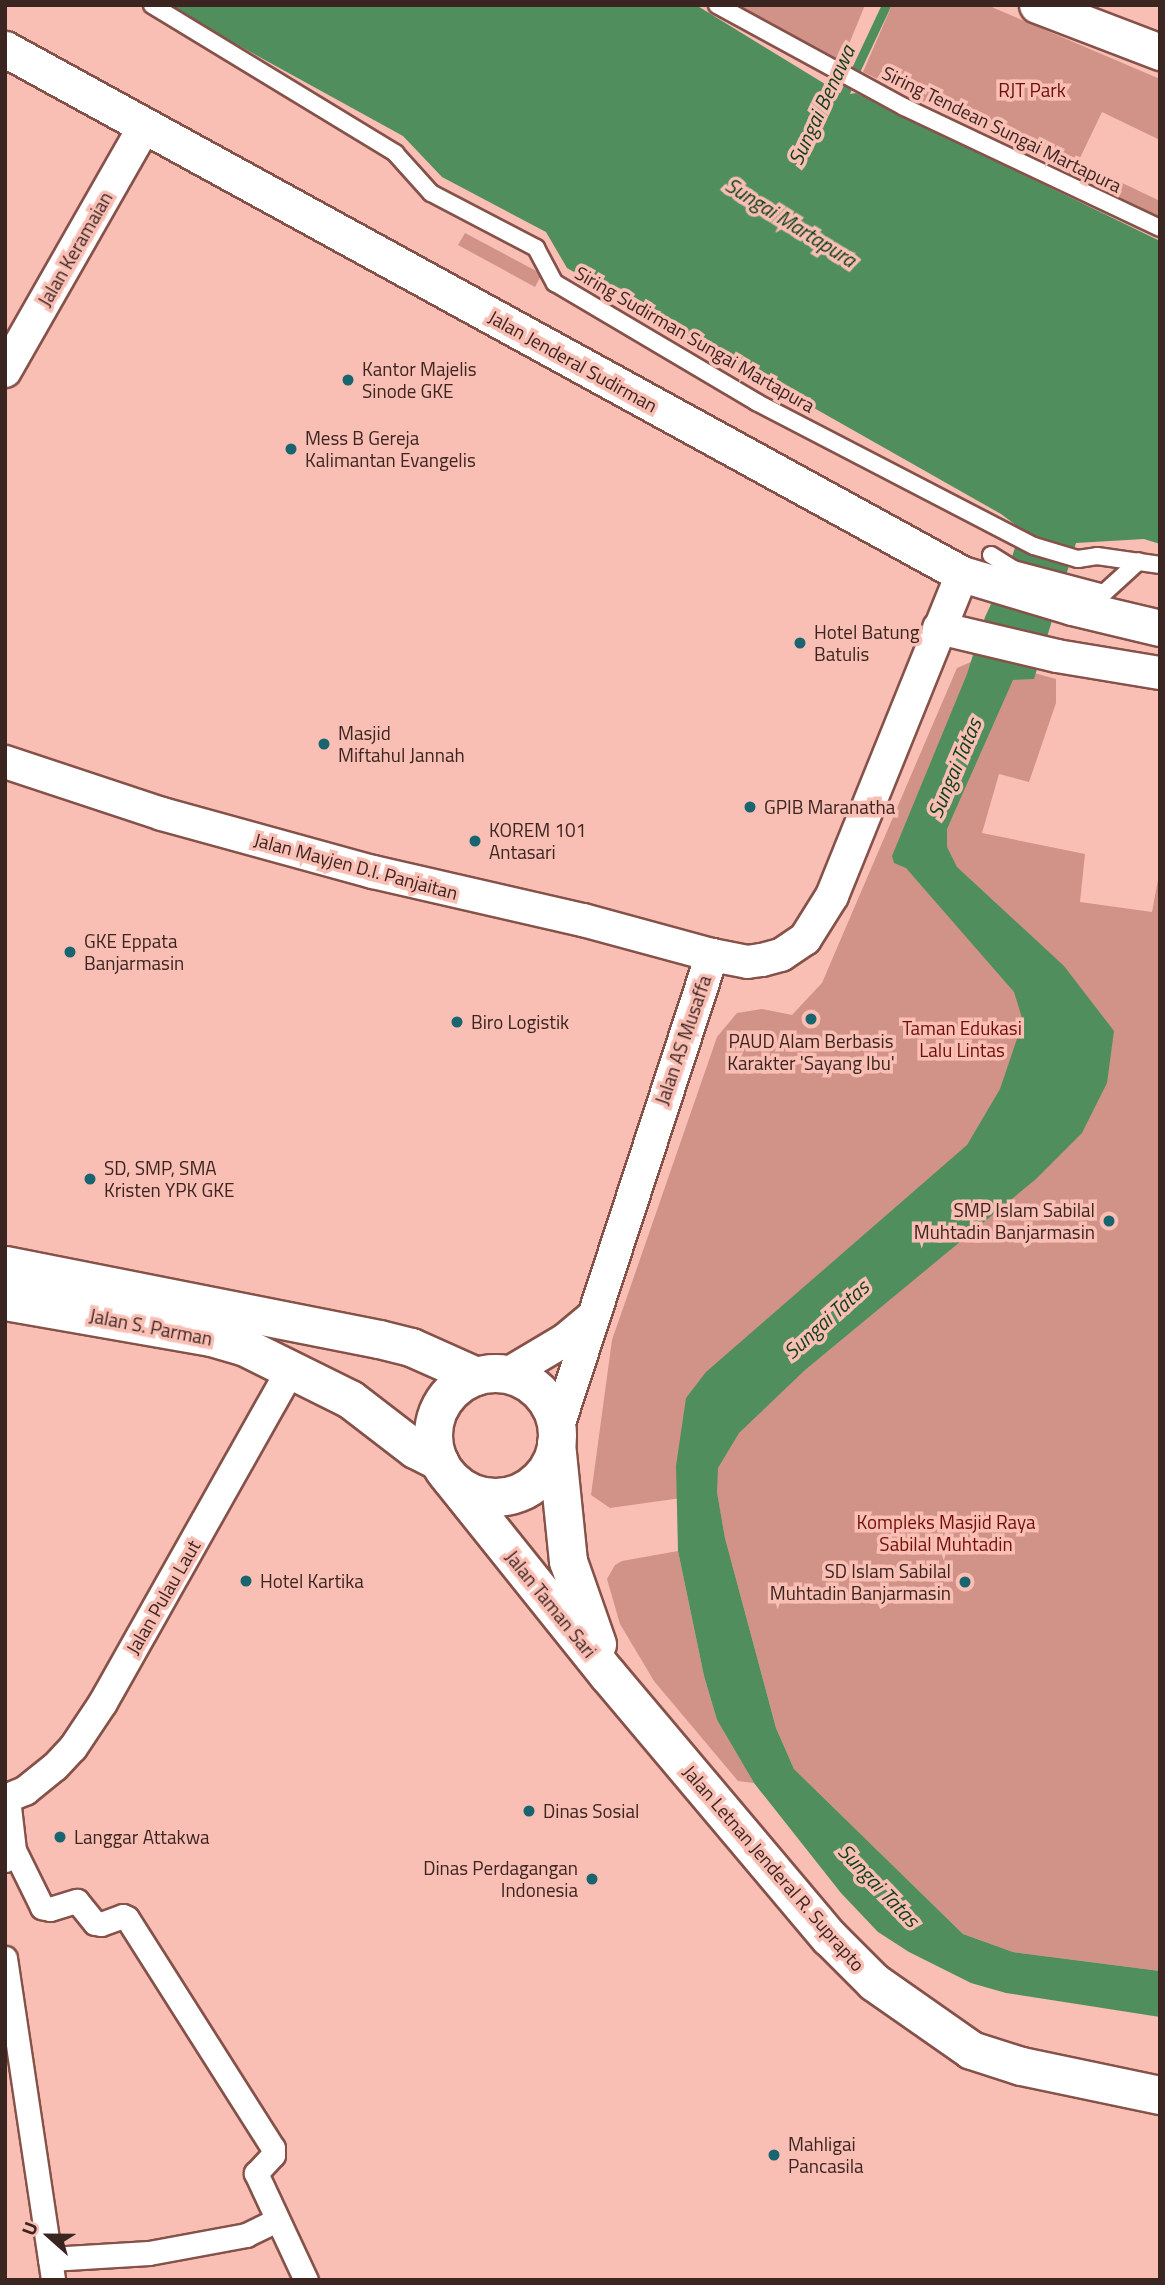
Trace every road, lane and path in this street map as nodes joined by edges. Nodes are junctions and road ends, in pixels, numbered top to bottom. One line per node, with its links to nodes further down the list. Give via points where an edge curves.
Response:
1 (152, 5): 9 (street, Siring Sudirman Sungai Martapura, via 395,153 431,193 536,248 555,283 756,402 1034,546 1078,559 1097,556)
2 (717, 5): 7 (street, Siring Tendean Sungai Martapura, via 904,107)
3 (1037, 5): 5 (main road)
4 (5, 49): 6 (main road, Jalan Jenderal Sudirman)
5 (1160, 52)
6 (145, 126): 8 (main road, Jalan Keramaian); 11 (main road, Jalan Jenderal Sudirman)
7 (1160, 228)
8 (5, 371)
9 (1139, 561): 10 (street); 12 (street, via 1104,593)
10 (1160, 565)
11 (979, 570): 12 (main road, Jalan Jenderal Sudirman); 13 (main road, Jalan AS Musaffa)
12 (1074, 596): 14 (main road, Jalan Jenderal Sudirman)
13 (939, 628): 15 (main road, via 1057,656); 17 (main road, Jalan AS Musaffa, via 832,896 806,939 781,955 762,960)
14 (1160, 628)
15 (1160, 673)
16 (5, 762): 17 (main road, Jalan Mayjen D.I. Panjaitan, via 162,814 340,863)
17 (712, 955): 20 (main road, Jalan AS Musaffa)
18 (5, 1265): 22 (highway, Jalan S. Parman, via 411,1347)
19 (5, 1301): 21 (highway, Jalan S. Parman, via 211,1337 243,1346)
20 (591, 1318): 22 (main road, via 565,1340); 23 (main road, Jalan AS Musaffa)
21 (291, 1369): 24 (highway, Jalan Taman Sari, via 350,1399); 26 (street, Jalan Pulau Laut, via 103,1703 55,1767 25,1791)
22 (491, 1375): 23 (highway, via 518,1377 536,1389 549,1405); 24 (highway, via 457,1386 442,1402 434,1432)
23 (556, 1437): 24 (highway, via 545,1471 523,1491 504,1497 484,1497 466,1490); 25 (highway, Jalan Taman Sari, via 568,1562)
24 (444, 1470): 25 (highway, Jalan Taman Sari)
25 (608, 1675): 29 (highway, Jalan Letnan Jenderal R. Suprapto, via 829,1937 900,2003 971,2050 1021,2066)
26 (7, 1798): 27 (street)
27 (10, 1855): 30 (street, via 42,1907 77,1901 95,1923 127,1918 273,2148 273,2155 256,2173)
28 (5, 1958): 31 (street)
29 (1160, 2095)
30 (277, 2220): 31 (street, via 246,2235); 32 (street)
31 (52, 2269)
32 (306, 2280)

